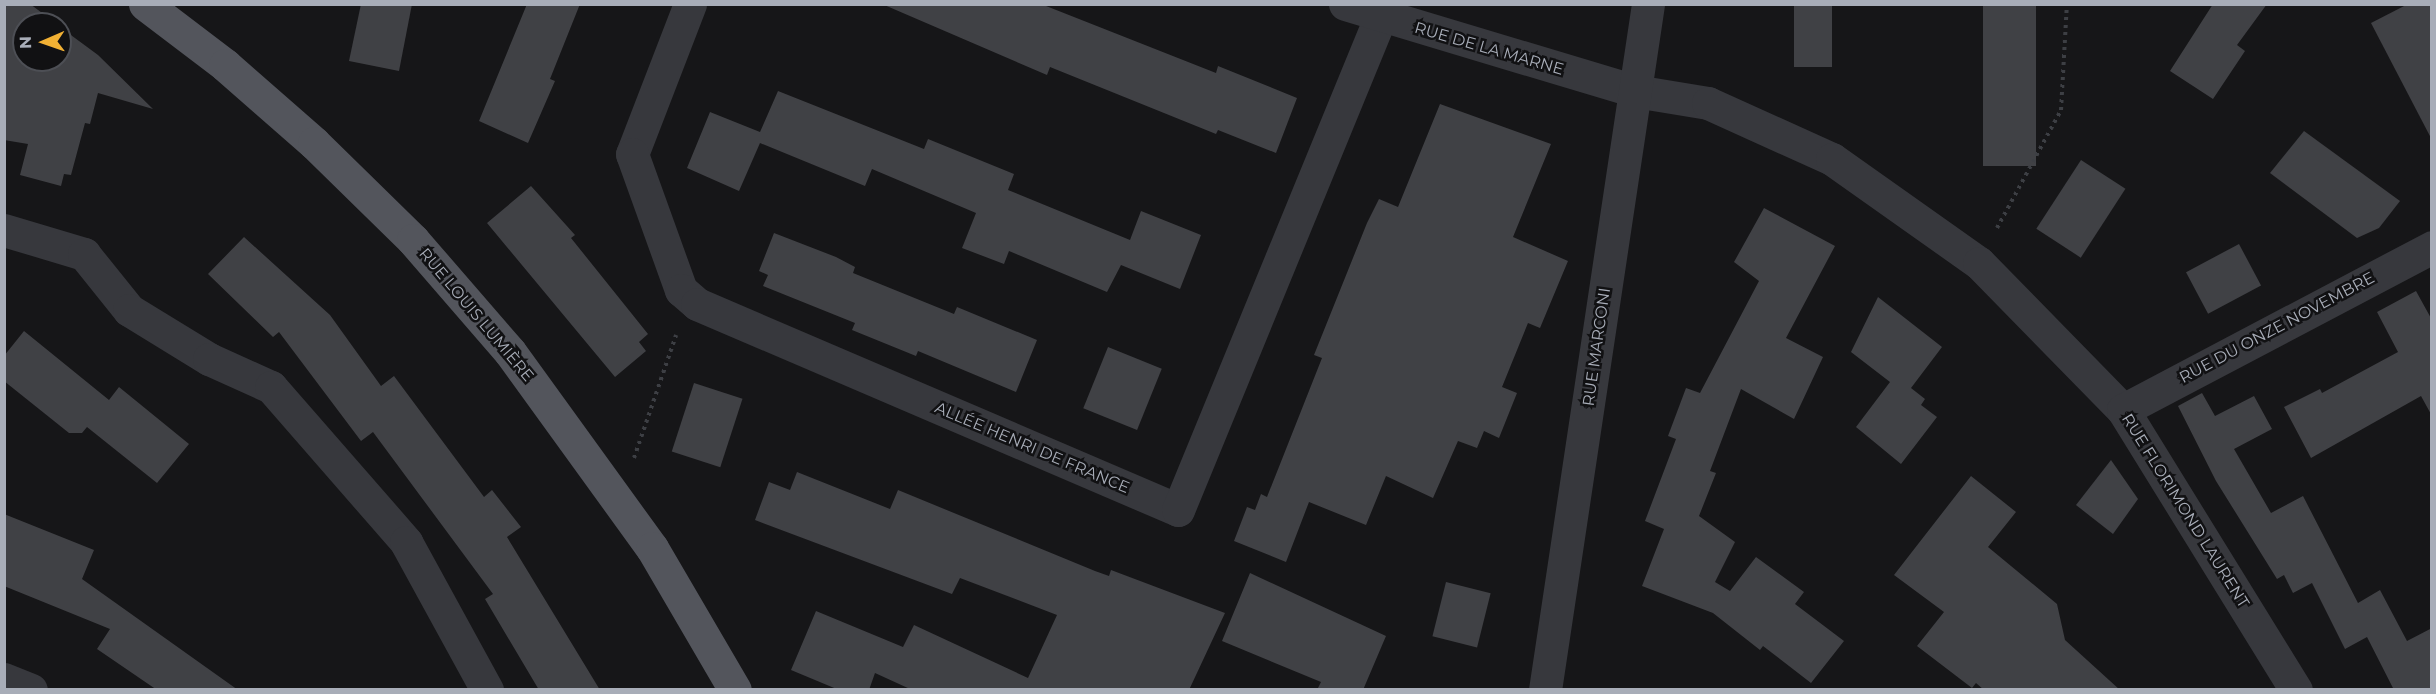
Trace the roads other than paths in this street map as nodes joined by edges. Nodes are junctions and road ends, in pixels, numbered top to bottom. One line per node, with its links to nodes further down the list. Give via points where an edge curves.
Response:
1 (145, 4): 12 (main road, RUE LOUIS LUMIÈRE, via 225,65 314,143 413,240 510,352 652,548)
2 (690, 4): 5 (street, ALLÉE HENRI DE FRANCE, via 632,154 681,290 697,304 1179,510)
3 (1345, 4): 5 (street, RUE DE LA MARNE)
4 (1648, 4): 6 (street, RUE MARCONI)
5 (1380, 18): 6 (street, RUE DE LA MARNE)
6 (1635, 91): 9 (street, RUE FLORIMOND LAURENT, via 1707,103 1832,159 1978,263); 11 (street, RUE MARCONI)
7 (4, 230): 14 (street, via 84,254 129,309 209,359 271,387 406,542)
8 (2432, 247): 9 (street, RUE DU ONZE NOVEMBRE)
9 (2123, 410): 15 (street, RUE FLORIMOND LAURENT)
10 (4, 679): 13 (street)
11 (1551, 688)
12 (736, 689)
13 (31, 690)
14 (487, 690)
15 (2296, 690)

